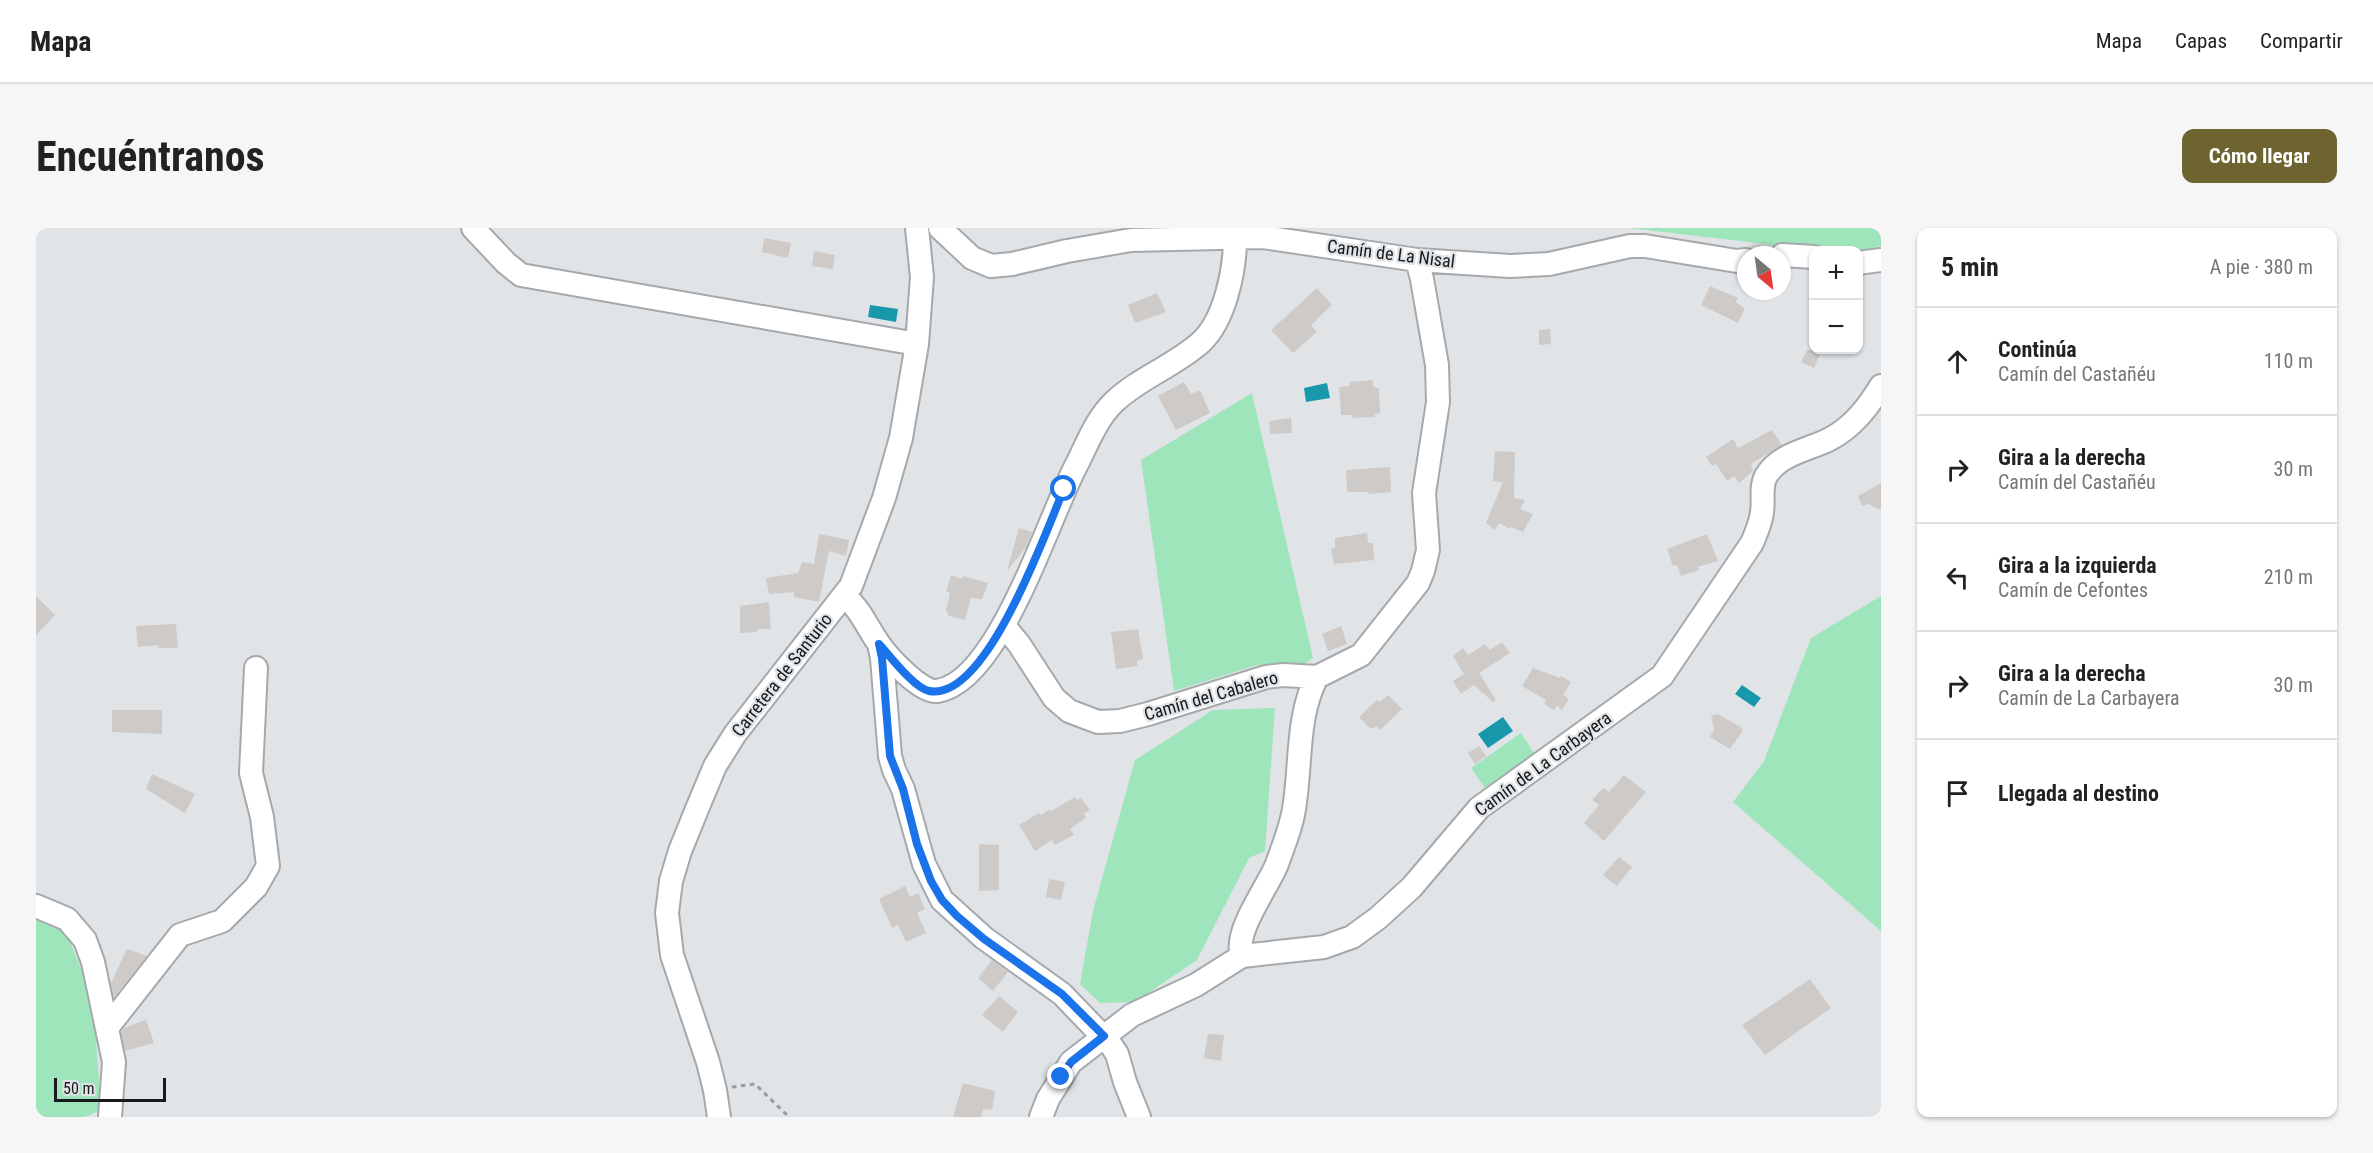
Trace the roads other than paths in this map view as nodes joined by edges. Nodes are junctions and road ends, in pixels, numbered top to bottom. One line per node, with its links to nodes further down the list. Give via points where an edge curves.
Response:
1 (473, 228): 11 (street, via 521,275)
2 (917, 228): 11 (street, Carretera de Santurio, via 922,277)
3 (940, 228): 4 (street, Camín de La Nisal, via 972,258 991,266 1131,240)
4 (1235, 238): 7 (street, Camín de La Nisal, via 1263,237); 14 (street, via 1228,286 1212,332 1112,404 1064,489)
5 (1791, 256): 6 (street)
6 (1809, 257)
7 (1417, 260): 9 (street, Camín de La Nisal, via 1510,266 1549,264 1645,246); 17 (street, Camín del Cabalero, via 1437,365 1438,402 1424,493 1427,559 1418,583 1369,647)
8 (1881, 260): 10 (street)
9 (1737, 261)
10 (1863, 262)
11 (917, 344): 13 (street, Carretera de Santurio, via 901,438 884,498)
12 (1881, 386): 19 (street, Camín de La Carbayera, via 1847,427 1788,457 1766,476 1761,519 1752,543 1662,676 1479,808 1412,887 1352,937 1324,947)
13 (845, 596): 15 (street, via 856,605); 23 (street, Carretera de Santurio, via 730,742 697,809 671,881 667,913 672,955 715,1090)
14 (1004, 626): 15 (street, via 964,677 936,691 918,685); 17 (street, Camín del Cabalero, via 1054,698 1084,719 1098,722 1148,714 1266,677)
15 (879, 644): 21 (street, via 890,756 931,881 957,916 1062,994)
16 (256, 668): 20 (street, via 250,773 262,817 268,866 256,887 222,921 180,935)
17 (1317, 677): 19 (street, via 1305,709 1291,821 1276,866 1246,924)
18 (36, 906): 20 (street, via 67,919 85,940)
19 (1242, 956): 21 (street, Camín de La Carbayera, via 1196,985 1132,1015)
20 (107, 1028): 22 (street, via 114,1062)
21 (1104, 1036): 24 (street, Camín de La Carbayera, via 1071,1062); 25 (street, via 1117,1054)
22 (110, 1117)
23 (719, 1117)
24 (1041, 1117)
25 (1139, 1117)

